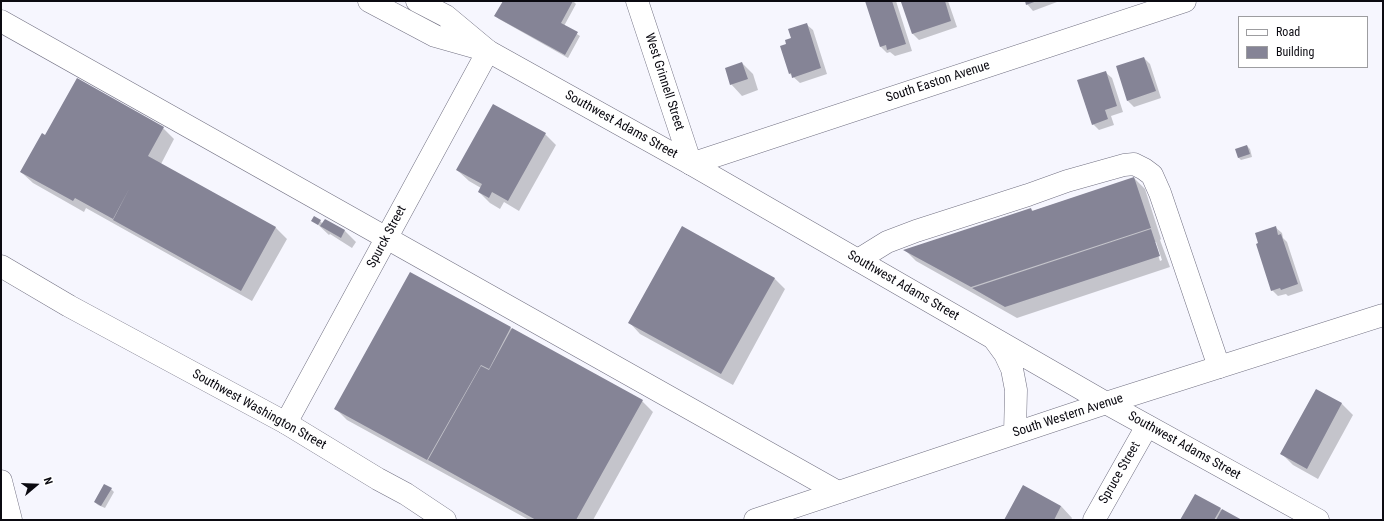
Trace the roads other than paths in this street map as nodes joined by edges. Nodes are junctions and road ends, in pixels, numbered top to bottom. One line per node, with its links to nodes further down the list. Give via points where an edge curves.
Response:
1 (369, 1): 6 (main road, Southwest Adams Street, via 435,36)
2 (417, 1): 6 (main road, Southwest Adams Street, via 446,16)
3 (637, 1): 7 (main road, West Grinnell Street)
4 (1185, 1): 7 (main road, South Easton Avenue)
5 (1, 21): 8 (main road)
6 (488, 51): 7 (main road, Southwest Adams Street); 8 (main road, Spurck Street)
7 (691, 164): 10 (main road, Southwest Adams Street)
8 (387, 238): 17 (main road, Spurck Street); 21 (main road)
9 (1, 252): 12 (main road, Southwest Washington Street)
10 (858, 260): 14 (main road, Southwest Adams Street); 15 (main road, via 887,242 916,231 1067,181 1134,164 1152,175 1160,193)
11 (1, 266): 12 (main road, Southwest Washington Street)
12 (69, 306): 17 (main road, Southwest Washington Street)
13 (1383, 315): 15 (main road, South Western Avenue)
14 (994, 338): 16 (main road, Southwest Adams Street); 19 (main road, via 1012,369 1016,390)
15 (1219, 367): 16 (main road, South Western Avenue)
16 (1106, 403): 18 (main road, Southwest Adams Street); 19 (main road, South Western Avenue)
17 (286, 423): 23 (main road, Southwest Washington Street)
18 (1147, 426): 25 (main road, Spruce Street); 26 (main road, Southwest Adams Street)
19 (1016, 433): 21 (main road, South Western Avenue)
20 (1, 481): 22 (main road)
21 (838, 492): 24 (main road, South Western Avenue)
22 (11, 520)
23 (445, 520)
24 (755, 520)
25 (1094, 520)
26 (1318, 520)

